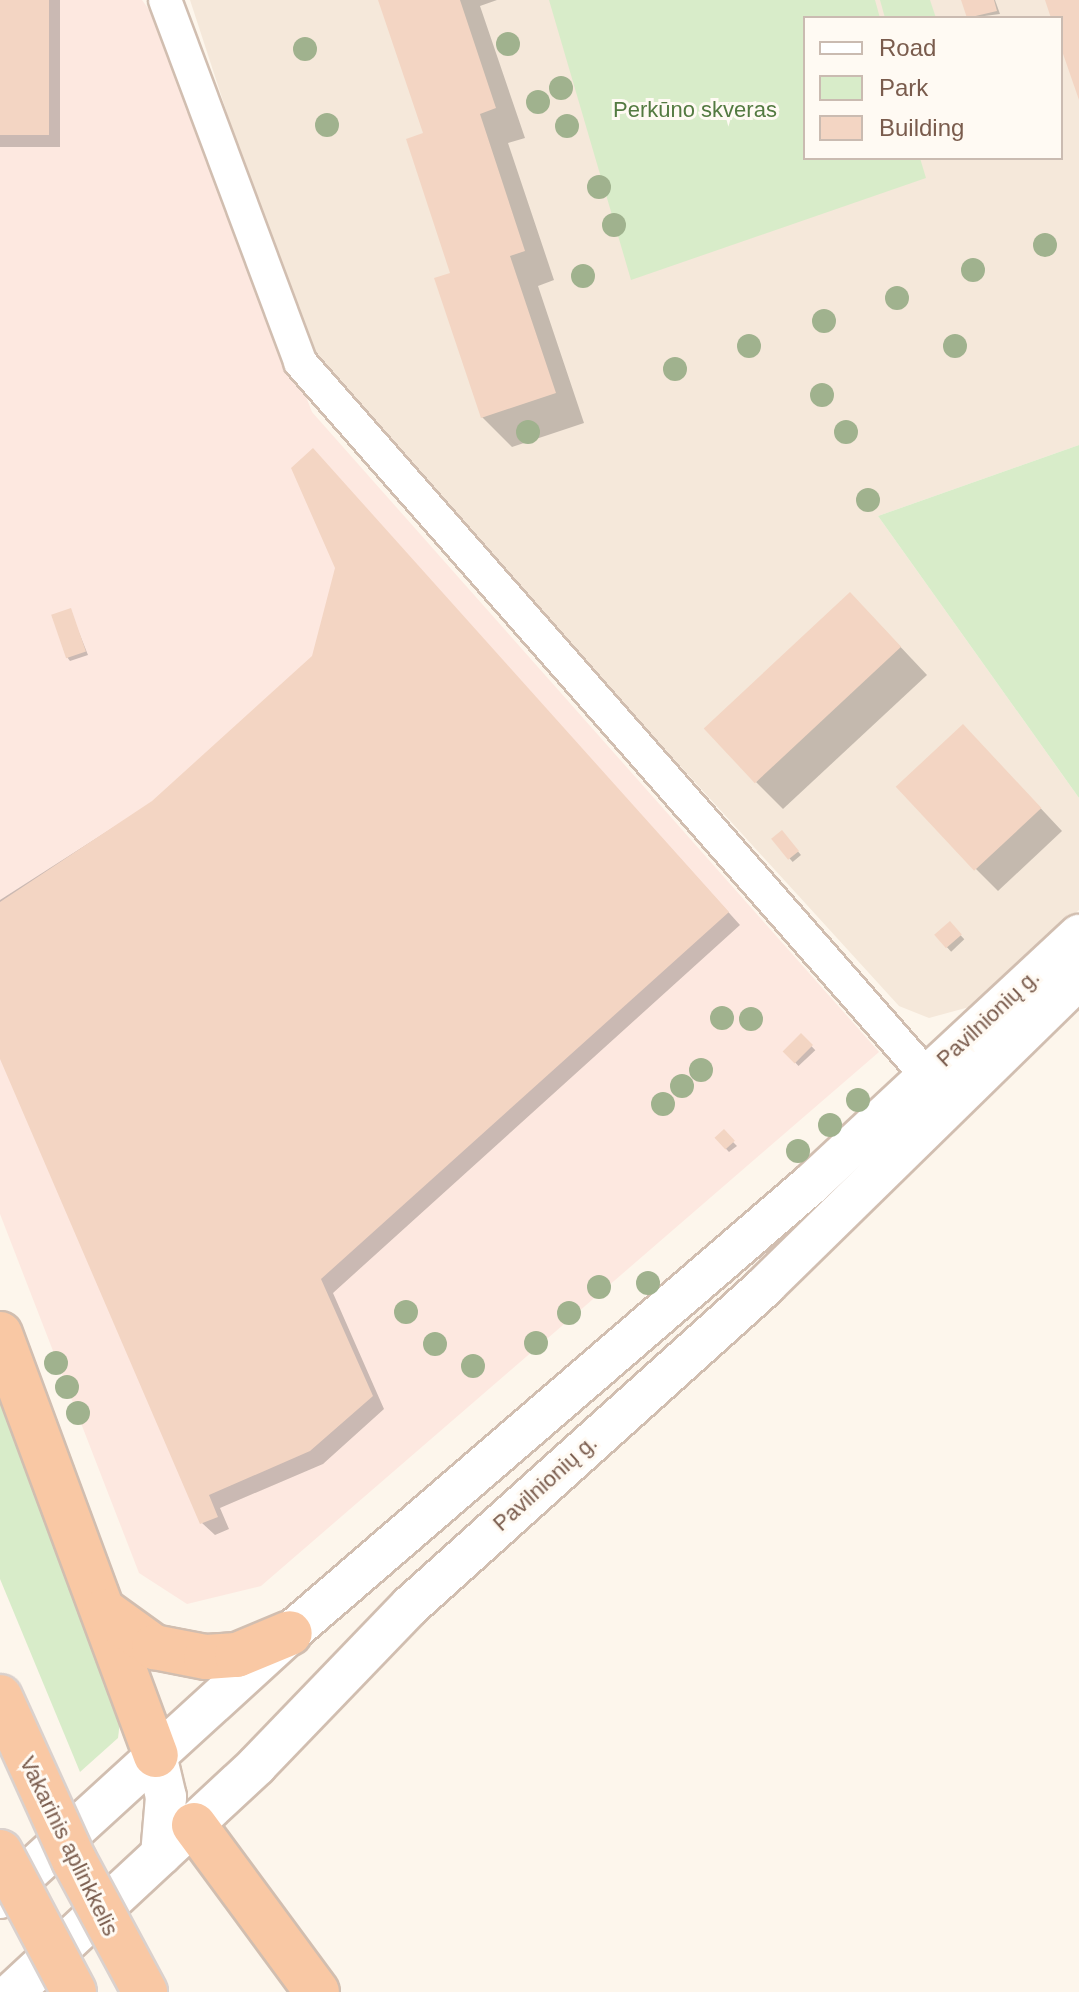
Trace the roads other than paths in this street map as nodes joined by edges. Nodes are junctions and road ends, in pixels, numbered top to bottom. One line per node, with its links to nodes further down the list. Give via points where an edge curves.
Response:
1 (165, 0): 4 (street, via 300,362)
2 (1079, 935): 4 (street, Pavilnionių g.)
3 (1079, 978): 5 (street, Pavilnionių g.)
4 (926, 1076): 5 (street); 8 (street, Pavilnionių g., via 722,1263)
5 (954, 1106): 11 (street, Pavilnionių g., via 410,1606)
6 (0, 1334): 7 (highway)
7 (104, 1611): 8 (highway, via 154,1647 206,1657 237,1655); 10 (highway)
8 (290, 1633): 10 (street, Pavilnionių g.)
9 (0, 1697): 17 (highway, Vakarinis aplinkkelis, bridge)
10 (156, 1755): 11 (street); 13 (street, via 166,1797); 14 (street, Pavilnionių g.)
11 (194, 1825): 13 (street, Pavilnionių g.); 18 (highway)
12 (0, 1852): 16 (highway, bridge)
13 (161, 1855): 15 (street, Pavilnionių g.)
14 (0, 1898)
15 (13, 1992)
16 (74, 1992)
17 (145, 1992)
18 (317, 1992)

